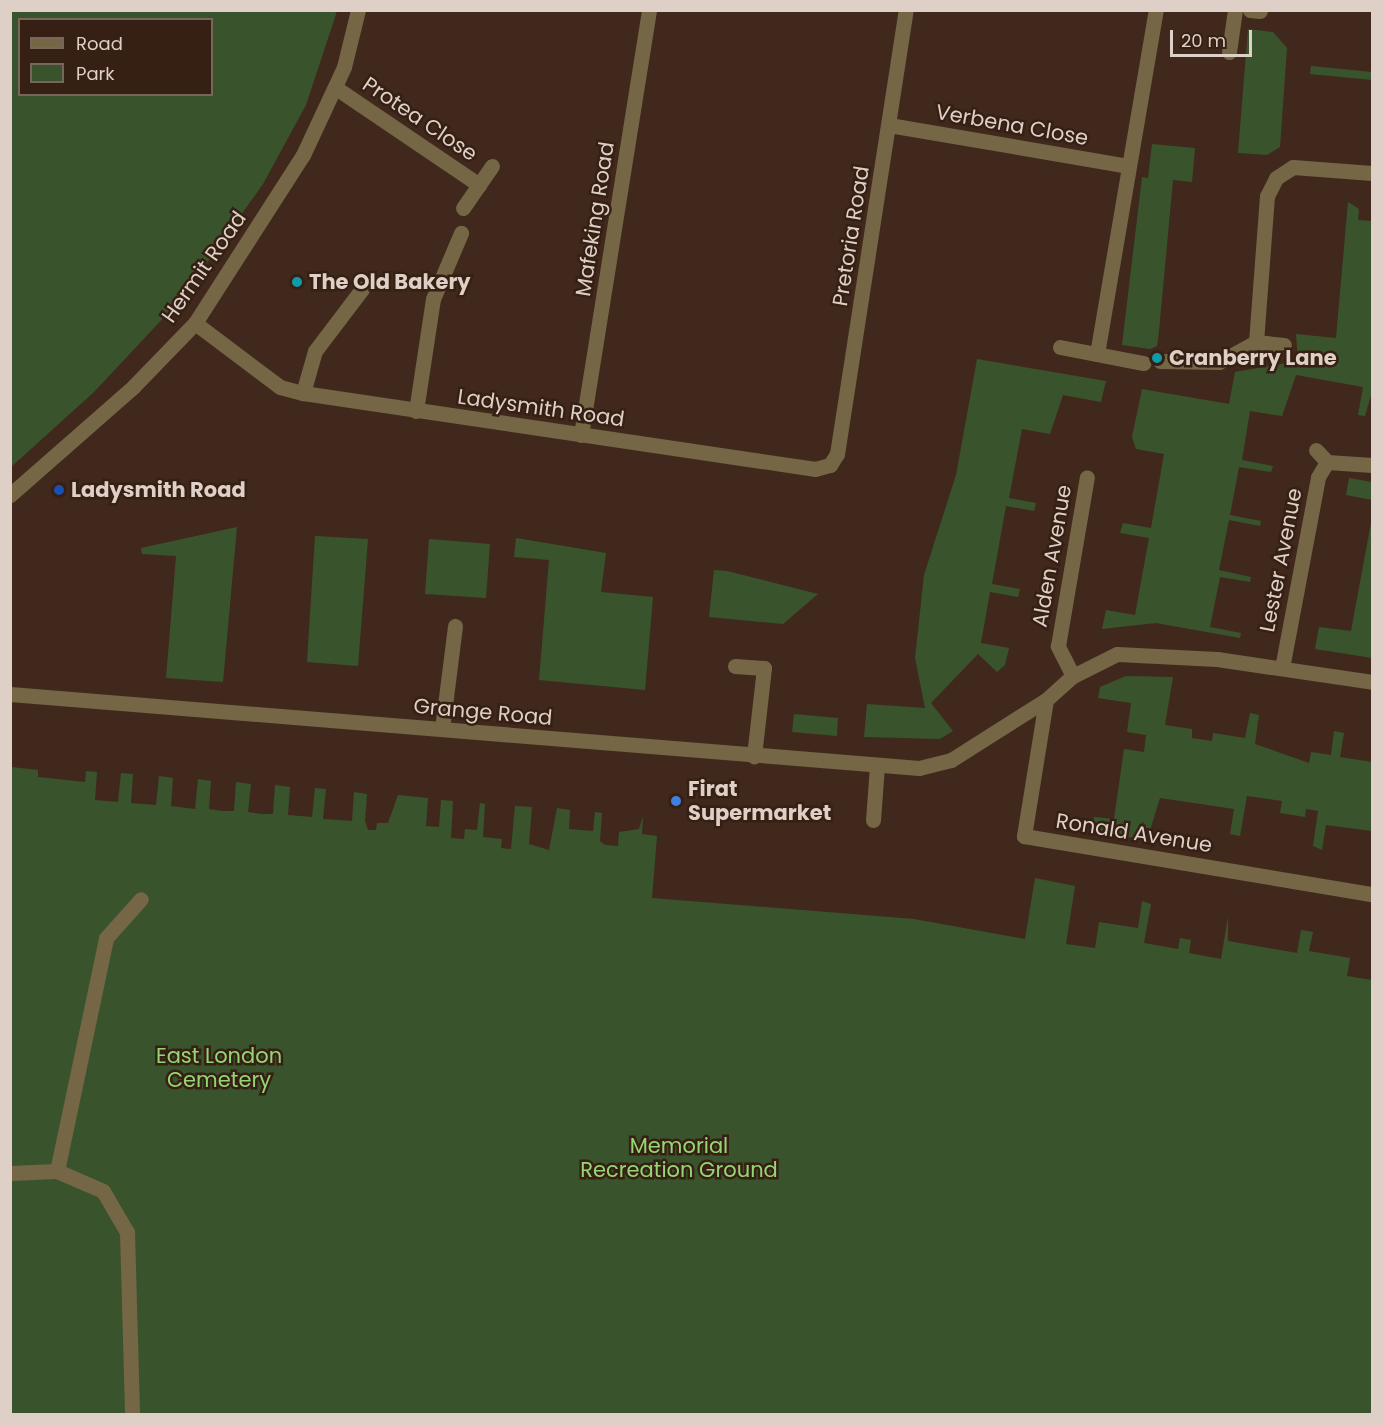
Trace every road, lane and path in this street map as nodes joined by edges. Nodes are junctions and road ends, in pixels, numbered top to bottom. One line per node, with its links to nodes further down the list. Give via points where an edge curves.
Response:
1 (358, 10): 7 (street, Hermit Road)
2 (649, 10): 25 (street, Mafeking Road)
3 (906, 10): 8 (street, Pretoria Road)
4 (1156, 10): 10 (street)
5 (1235, 10): 6 (street)
6 (1229, 52)
7 (336, 88): 12 (street, Protea Close); 16 (street, Hermit Road, via 303,155)
8 (889, 125): 10 (street, Verbena Close); 28 (street, Pretoria Road, via 837,454)
9 (492, 166): 12 (street, Protea Close)
10 (1128, 166): 20 (street)
11 (1372, 173): 17 (street, via 1293,167 1276,178 1267,196)
12 (479, 185): 13 (street, Protea Close)
13 (463, 208)
14 (461, 233): 24 (street, via 433,299)
15 (362, 289): 23 (street, via 315,351)
16 (195, 323): 23 (street, Ladysmith Road, via 280,387); 31 (street, Hermit Road, via 133,387)
17 (1256, 342): 18 (street); 21 (street, via 1219,362)
18 (1284, 345)
19 (1060, 347): 20 (street)
20 (1096, 354): 22 (street)
21 (1161, 361)
22 (1143, 363)
23 (303, 393): 24 (street, Ladysmith Road)
24 (416, 411): 25 (street, Ladysmith Road)
25 (581, 435): 28 (street, Ladysmith Road, via 815,469)
26 (1316, 450): 27 (street)
27 (1327, 462): 29 (street); 34 (street, Lester Avenue, via 1318,477)
28 (830, 465)
29 (1372, 465)
30 (1087, 477): 35 (street, Alden Avenue, via 1058,646)
31 (10, 495)
32 (455, 626): 39 (street)
33 (735, 666): 40 (street, via 764,668)
34 (1282, 668): 35 (street, Grange Road, via 1155,652 1117,654); 36 (street, Grange Road)
35 (1073, 676): 38 (street, Grange Road)
36 (1372, 682)
37 (10, 694): 39 (street, Grange Road)
38 (1046, 700): 41 (street, Grange Road, via 951,760 919,768); 43 (street, Ronald Avenue, via 1024,836)
39 (442, 729): 40 (street, Grange Road)
40 (754, 756): 41 (street, Grange Road)
41 (877, 765): 42 (street)
42 (873, 820)
43 (1372, 894)
44 (141, 899): 45 (street, via 106,938)
45 (57, 1171): 46 (street); 47 (street, via 104,1191 127,1232)
46 (10, 1173)
47 (132, 1414)

